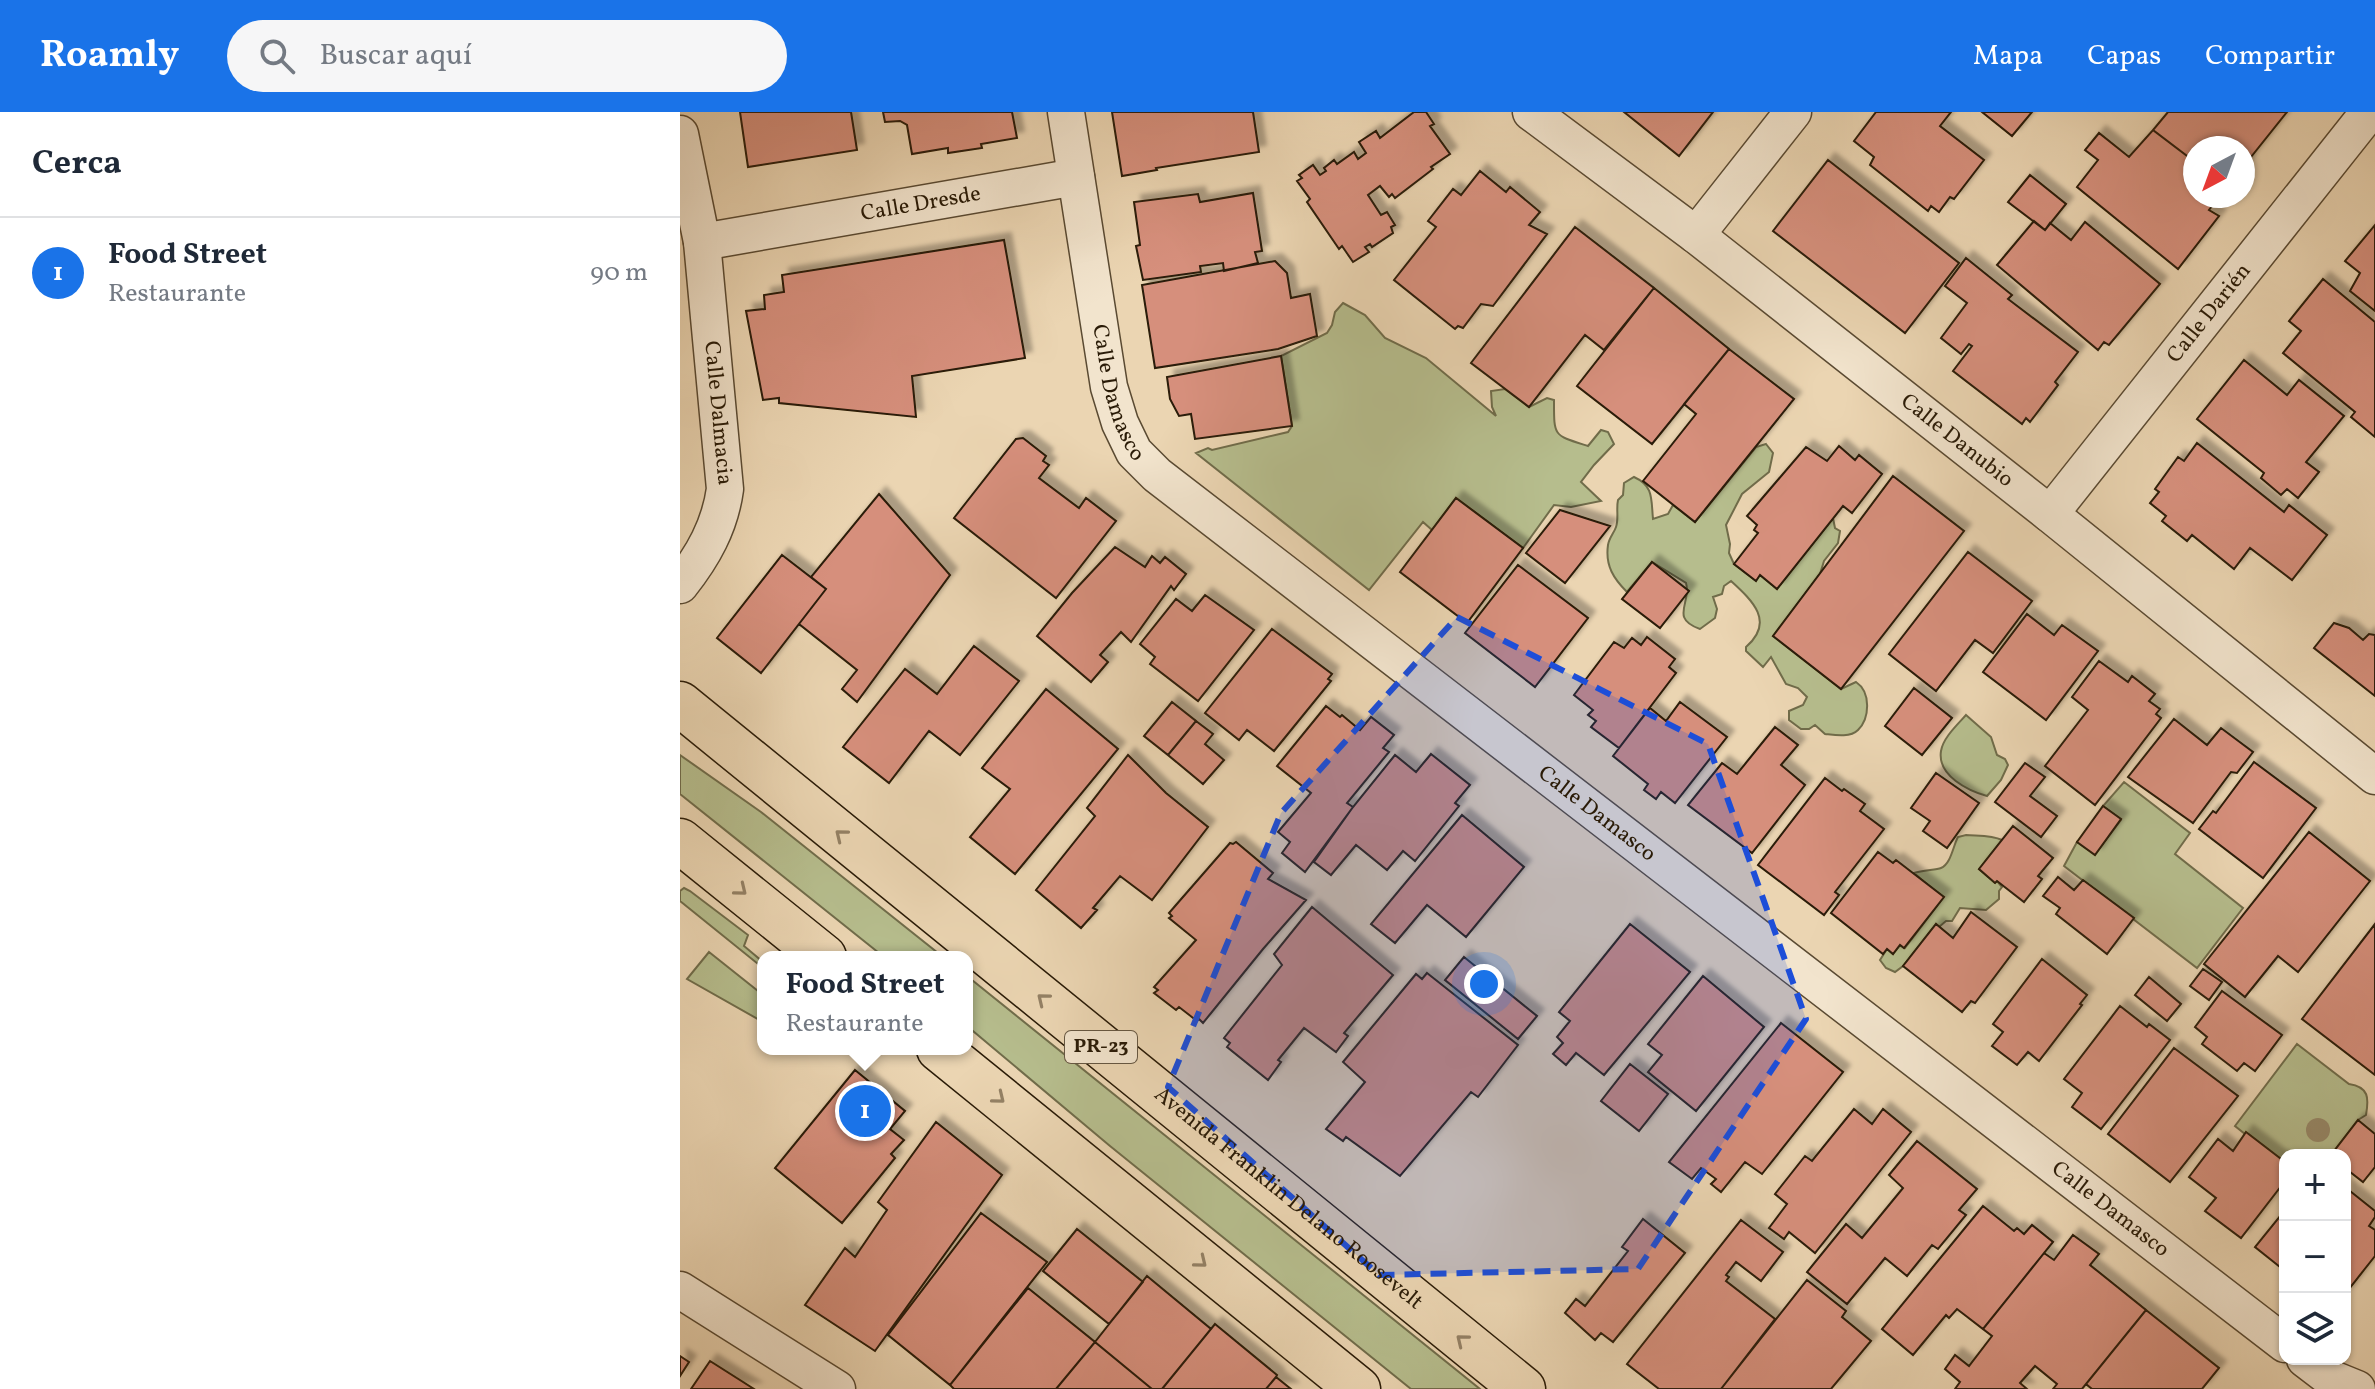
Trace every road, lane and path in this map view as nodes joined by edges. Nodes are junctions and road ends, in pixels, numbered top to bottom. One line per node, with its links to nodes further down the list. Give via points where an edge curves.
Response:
1 (1066, 112): 6 (street)
2 (1531, 112): 7 (street, Calle Danubio)
3 (1793, 112): 7 (street)
4 (2369, 112): 9 (street, Calle Darién)
5 (680, 134): 8 (street, Calle Dalmacia)
6 (1076, 177): 8 (street, Calle Dresde); 17 (street, Calle Damasco, via 1109,387 1134,452 1157,475)
7 (1696, 235): 9 (street, Calle Danubio)
8 (702, 242): 10 (street, Calle Dalmacia, via 725,489 712,536)
9 (2050, 514): 12 (street, Calle Danubio)
10 (680, 585)
11 (680, 704): 21 (main road, Avenida Franklin Delano Roosevelt / PR-23, one-way to 11)
12 (2375, 776)
13 (680, 841): 14 (main road, one-way to 14)
14 (817, 951)
15 (946, 1055): 20 (main road, one-way to 20)
16 (680, 1290): 19 (street)
17 (2279, 1339)
18 (2313, 1365): 22 (street)
19 (837, 1389)
20 (1358, 1389)
21 (1523, 1389)
22 (2357, 1389)

